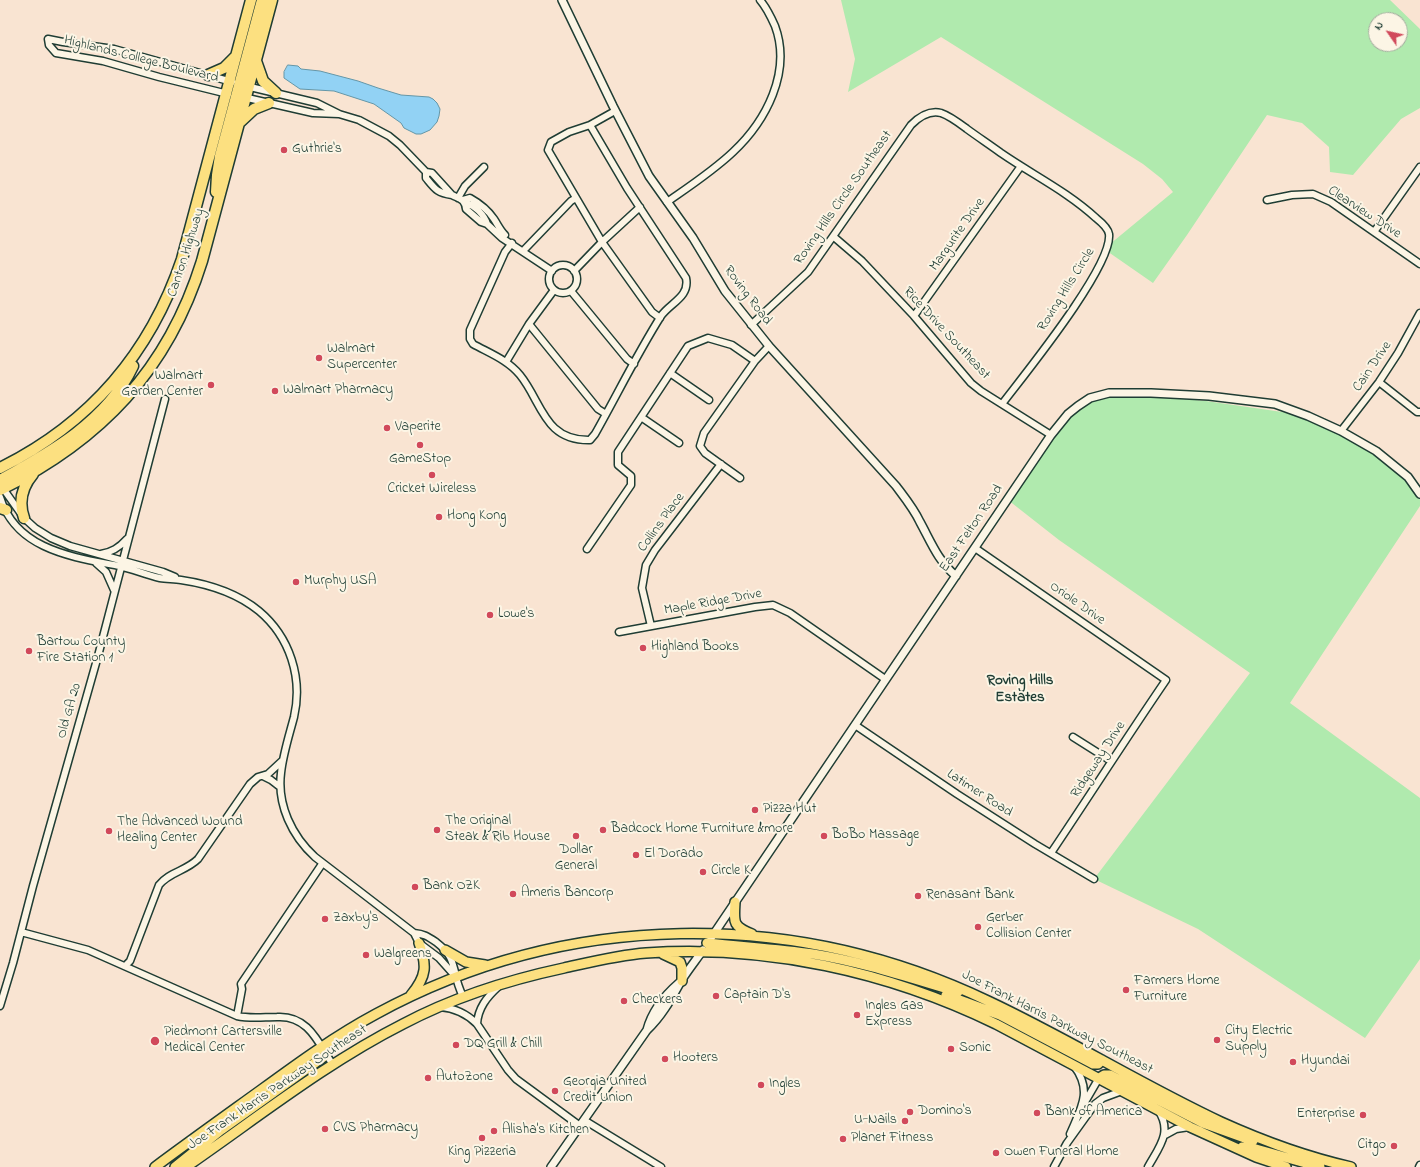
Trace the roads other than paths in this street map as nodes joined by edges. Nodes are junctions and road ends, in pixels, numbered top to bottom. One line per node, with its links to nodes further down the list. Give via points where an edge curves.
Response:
1 (251, 0): 6 (highway)
2 (262, 0): 9 (highway)
3 (272, 0): 7 (highway, Canton Highway)
4 (562, 0): 13 (street, Roving Road)
5 (760, 0): 24 (street, via 773,21 781,46 777,81 768,106 754,128 733,152)
6 (236, 56): 8 (highway, via 224,68); 9 (highway)
7 (256, 60): 9 (highway, Canton Highway); 10 (highway, via 263,81)
8 (208, 74): 9 (street, Highlands College Boulevard); 11 (street, Highlands College Boulevard, via 114,49 48,39 49,45 56,53 103,61)
9 (239, 84): 10 (street, Highlands College Boulevard); 11 (highway); 11 (highway, Canton Highway)
10 (276, 93): 14 (street, Highlands College Boulevard, via 317,104)
11 (236, 95): 12 (street); 15 (highway, Canton Highway); 26 (highway, via 218,165); 43 (highway, via 178,270 161,312)
12 (269, 103): 14 (street, via 313,113); 15 (highway, via 254,108)
13 (615, 111): 16 (street); 24 (street, Roving Road, via 649,176)
14 (340, 114): 23 (street, via 359,120 389,136 426,172 426,178 435,189 441,194)
15 (238, 125): 26 (highway, Canton Highway)
16 (590, 125): 21 (street, via 551,142 548,150); 25 (street)
17 (964, 127): 18 (street, Roving Hills Circle); 28 (street, Roving Hills Circle Southeast, via 937,112 917,119 905,132)
18 (1020, 166): 38 (street, Margurite Drive); 51 (street, Roving Hills Circle, via 1097,218 1107,228 1109,242 1103,258 1062,325)
19 (484, 167): 23 (street, via 465,186)
20 (1420, 167): 27 (street)
21 (576, 198): 30 (street); 31 (street)
22 (1267, 200): 27 (street, Clearview Drive, via 1313,194 1331,202)
23 (462, 201): 29 (street, via 470,204 485,218 487,224); 29 (street, via 470,198 482,206 494,218)
24 (668, 202): 41 (street, Roving Road, via 725,291)
25 (640, 207): 30 (street); 39 (street, via 688,285 685,292)
26 (216, 208): 60 (highway, Canton Highway, via 190,296 154,362 134,390 108,418 73,447)
27 (1374, 232): 32 (street, Clearview Drive)
28 (834, 237): 38 (street, Rice Drive Southeast, via 862,261); 41 (street, Roving Hills Circle Southeast, via 808,272)
29 (510, 242): 31 (street); 45 (street, via 470,330 473,344)
30 (602, 242): 34 (street); 39 (street, via 652,312)
31 (523, 251): 33 (street)
32 (1420, 264)
33 (552, 271): 34 (street, via 566,266); 35 (street, via 550,282)
34 (574, 271): 36 (street, via 577,279)
35 (554, 290): 36 (street, via 562,293); 40 (street)
36 (571, 291): 46 (street)
37 (1420, 313): 48 (street, Cain Drive)
38 (914, 316): 51 (street, Rice Drive Southeast, via 971,383)
39 (660, 318): 46 (street)
40 (529, 324): 45 (street); 53 (street, via 598,409)
41 (751, 325): 42 (street, Roving Road)
42 (769, 346): 44 (street); 72 (street, Roving Road, via 896,486 913,510 939,559)
43 (138, 351): 59 (highway, via 109,388 74,421 45,443); 62 (highway, via 126,378 90,421)
44 (755, 361): 47 (street, via 732,345 708,338 688,346); 58 (street, via 704,433 700,446 705,453)
45 (506, 362): 53 (street, via 530,389 545,418 554,428 569,437 590,440)
46 (634, 364): 53 (street)
47 (670, 373): 50 (street); 54 (street)
48 (1379, 382): 52 (street); 55 (street, Cain Drive)
49 (165, 399): 66 (street, Old GA 20)
50 (709, 400)
51 (1002, 404): 56 (street, Rice Drive Southeast)
52 (1420, 412)
53 (606, 414)
54 (641, 417): 57 (street); 68 (street, via 618,452 618,465 631,476 631,485)
55 (1341, 431): 56 (street, East Felton Road, via 1275,404 1209,396 1109,393 1090,398 1078,406); 63 (street, East Felton Road, via 1376,451 1408,477)
56 (1051, 435): 67 (street, East Felton Road)
57 (679, 443)
58 (721, 464): 61 (street); 74 (street, Collins Place, via 646,565 642,588)
59 (0, 468)
60 (36, 471): 62 (highway, Canton Highway); 65 (highway, via 21,494)
61 (740, 478)
62 (1, 488): 64 (street); 65 (street)
63 (1420, 494)
64 (3, 509): 70 (street, via 17,526 37,542 61,554)
65 (24, 518): 69 (street, via 50,538)
66 (128, 538): 69 (street, via 112,551); 71 (street, Old GA 20)
67 (975, 548): 72 (street, East Felton Road); 77 (street, Oriole Drive)
68 (587, 549)
69 (99, 554): 71 (street)
70 (93, 561): 71 (street); 73 (street, via 106,572)
71 (121, 564): 73 (street, Old GA 20); 80 (street, via 160,578 180,580 227,593 246,602 267,619 283,639 292,660 297,687 294,717)
72 (956, 576): 76 (street, East Felton Road)
73 (114, 590): 88 (street, Old GA 20)
74 (651, 626): 75 (street, Maple Ridge Drive); 76 (street, Maple Ridge Drive, via 773,605 790,613)
75 (619, 632)
76 (885, 679): 78 (street, East Felton Road)
77 (1166, 680): 81 (street, Ridgeway Drive)
78 (855, 725): 84 (street, Latimer Road, via 956,794); 87 (street, East Felton Road)
79 (1073, 736): 81 (street)
80 (283, 760): 82 (street); 83 (street)
81 (1111, 762): 84 (street, Ridgeway Drive)
82 (263, 776): 83 (street); 97 (street, via 254,780 246,789 198,859 190,866 166,877 159,885)
83 (280, 787): 85 (street, via 291,827)
84 (1051, 853): 86 (street, Latimer Road)
85 (322, 864): 89 (street); 108 (street, via 241,984)
86 (1094, 879)
87 (735, 902): 90 (street, East Felton Road); 91 (main road, via 734,919 737,926)
88 (21, 932): 97 (street, via 88,950); 106 (street, Old GA 20)
89 (414, 933): 92 (street); 94 (street, via 425,935)
90 (713, 934): 91 (main road, Joe Frank Harris Parkway Southeast); 93 (street, East Felton Road); 98 (main road, Joe Frank Harris Parkway Southeast, via 643,934 594,940)
91 (759, 937): 102 (main road, Joe Frank Harris Parkway Southeast, via 860,954 916,971)
92 (419, 943): 99 (street, via 439,958); 105 (main road, via 425,968 421,982)
93 (708, 943): 95 (street, East Felton Road); 102 (main road, via 815,954 964,994)
94 (445, 950): 98 (main road, via 466,962); 99 (street, via 452,959)
95 (702, 951): 96 (main road, Joe Frank Harris Parkway Southeast); 100 (street, East Felton Road); 103 (main road, Joe Frank Harris Parkway Southeast, via 816,963 879,978)
96 (658, 952): 100 (main road, via 680,962); 101 (main road, Joe Frank Harris Parkway Southeast, via 601,960)
97 (126, 966): 108 (street)
98 (488, 966): 99 (main road, Joe Frank Harris Parkway Southeast)
99 (456, 977): 104 (street); 105 (main road, Joe Frank Harris Parkway Southeast)
100 (682, 981): 119 (street, East Felton Road, via 667,994 650,1019 647,1030)
101 (502, 984): 104 (main road, Joe Frank Harris Parkway Southeast); 109 (street, via 481,1006)
102 (968, 991): 112 (main road, Joe Frank Harris Parkway Southeast)
103 (923, 992): 112 (main road, via 942,993 1000,1015 1093,1064 1098,1064); 114 (main road, Joe Frank Harris Parkway Southeast, via 985,1019)
104 (463, 996): 107 (main road, Joe Frank Harris Parkway Southeast)
105 (410, 997): 110 (main road, Joe Frank Harris Parkway Southeast, via 373,1015)
106 (0, 1006)
107 (438, 1007): 109 (street, via 464,1013); 113 (main road, Joe Frank Harris Parkway Southeast, via 380,1036)
108 (237, 1016): 110 (street, via 293,1018 304,1024)
109 (477, 1024): 119 (street, via 516,1079)
110 (321, 1046): 111 (street); 125 (main road, Joe Frank Harris Parkway Southeast)
111 (326, 1054): 113 (street); 126 (main road, via 221,1130)
112 (1102, 1060): 122 (main road, Joe Frank Harris Parkway Southeast, via 1195,1110)
113 (333, 1064): 127 (main road, Joe Frank Harris Parkway Southeast)
114 (1072, 1064): 115 (main road, Joe Frank Harris Parkway Southeast); 117 (street, via 1084,1084)
115 (1099, 1078): 116 (main road, Joe Frank Harris Parkway Southeast); 117 (street); 122 (main road, via 1110,1075 1207,1125 1250,1141)
116 (1122, 1091): 118 (main road, Joe Frank Harris Parkway Southeast); 123 (street, via 1098,1100)
117 (1081, 1108): 123 (street)
118 (1158, 1110): 120 (main road, Joe Frank Harris Parkway Southeast); 121 (street, via 1164,1123)
119 (582, 1123): 128 (street, East Felton Road); 129 (street)
120 (1190, 1127): 121 (street, via 1179,1128); 124 (main road, Joe Frank Harris Parkway Southeast)
121 (1165, 1135): 131 (street)
122 (1268, 1142): 134 (main road, Joe Frank Harris Parkway Southeast)
123 (1067, 1143): 130 (street)
124 (1230, 1145): 132 (main road, Joe Frank Harris Parkway Southeast); 133 (main road, via 1256,1149)
125 (155, 1167)
126 (175, 1167)
127 (186, 1167)
128 (551, 1167)
129 (661, 1167)
130 (1054, 1167)
131 (1148, 1167)
132 (1286, 1167)
133 (1320, 1167)
134 (1351, 1167)

